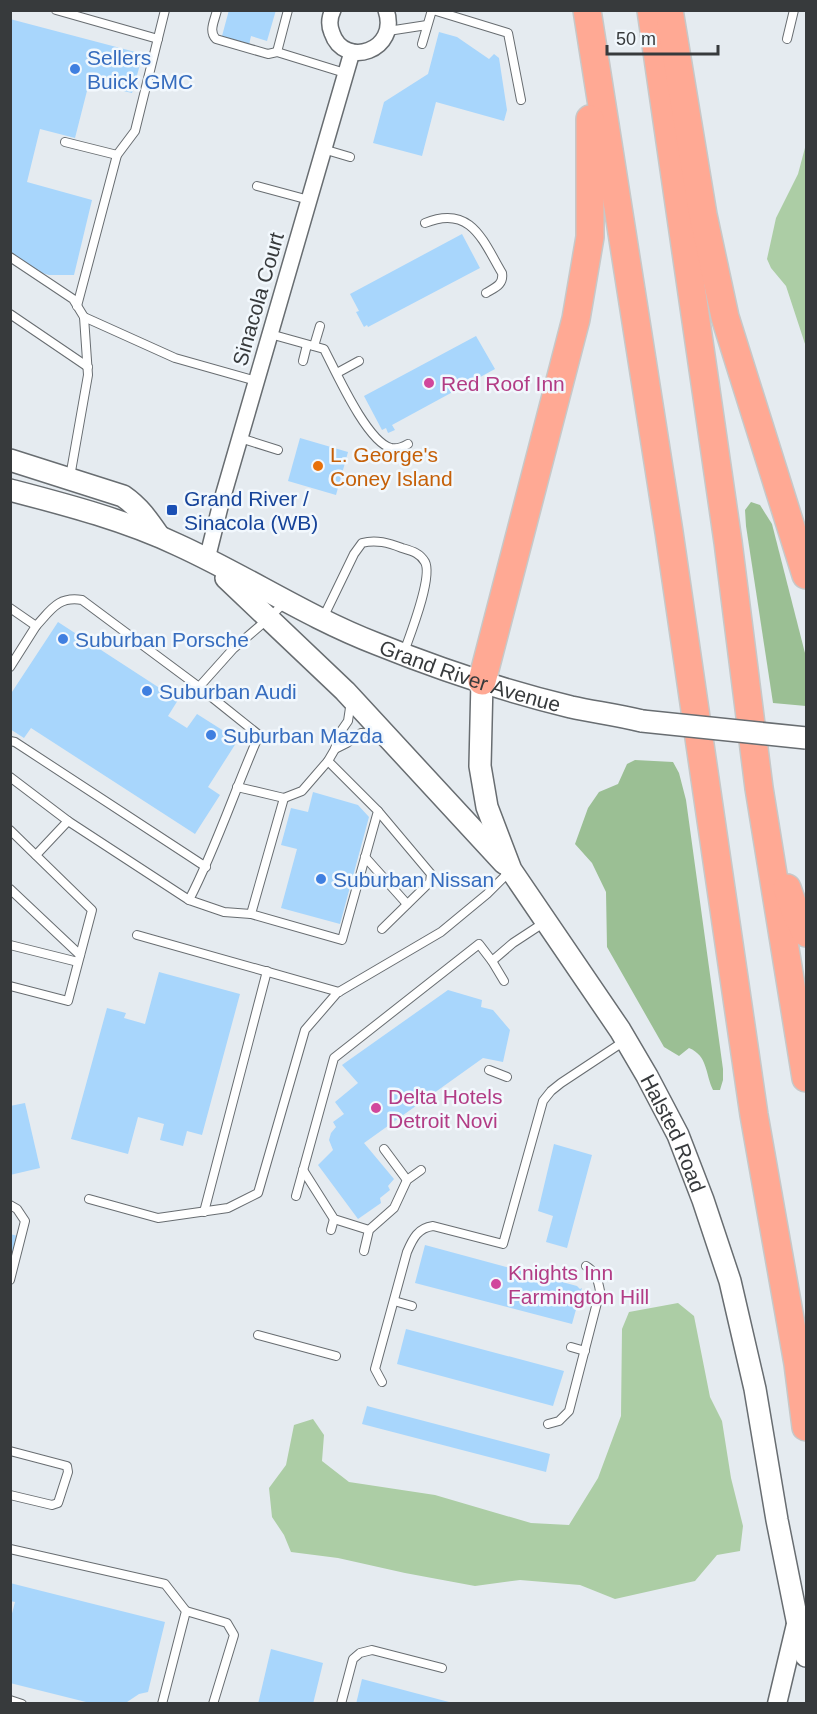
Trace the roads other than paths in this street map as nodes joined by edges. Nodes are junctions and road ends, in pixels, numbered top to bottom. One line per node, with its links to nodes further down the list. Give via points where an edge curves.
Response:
1 (56, 10): 15 (lane)
2 (165, 10): 15 (lane)
3 (217, 10): 18 (lane, via 214,37 268,54)
4 (288, 10): 18 (lane)
5 (333, 10): 19 (street, via 333,38)
6 (386, 10): 14 (street)
7 (432, 10): 13 (lane); 21 (lane, via 508,33)
8 (578, 10): 58 (highway, via 589,101 590,237 576,320)
9 (587, 10): 118 (highway, via 669,532 754,1115)
10 (651, 10): 68 (highway, via 728,542)
11 (669, 10): 50 (highway, via 725,317)
12 (794, 10): 16 (lane)
13 (428, 25): 14 (lane); 17 (lane)
14 (388, 31): 19 (street, via 374,49)
15 (158, 39): 24 (lane, via 135,131)
16 (787, 39)
17 (422, 44)
18 (277, 52): 20 (lane)
19 (352, 52): 20 (street, Sinacola Court)
20 (345, 73): 23 (street, Sinacola Court)
21 (521, 100)
22 (65, 142): 24 (lane)
23 (323, 149): 25 (lane); 27 (street, Sinacola Court)
24 (117, 154): 31 (lane)
25 (350, 157)
26 (257, 186): 27 (lane)
27 (309, 200): 35 (street, Sinacola Court)
28 (425, 223): 30 (lane, via 447,218 476,229 503,279)
29 (10, 257): 31 (lane, via 73,299)
30 (486, 293)
31 (77, 306): 33 (lane)
32 (10, 314): 39 (lane)
33 (84, 317): 39 (lane); 41 (lane, via 175,358)
34 (320, 326): 36 (lane)
35 (270, 334): 36 (lane); 41 (street, Sinacola Court)
36 (311, 346): 37 (lane); 40 (lane, via 324,349)
37 (303, 361)
38 (359, 361): 40 (lane)
39 (88, 367): 46 (lane)
40 (337, 373): 43 (lane, via 366,427 381,443 392,448)
41 (256, 381): 42 (street, Sinacola Court)
42 (240, 438): 44 (lane); 49 (street, Sinacola Court)
43 (408, 444)
44 (278, 450)
45 (10, 460): 46 (main road, Grand River Avenue)
46 (69, 479): 48 (main road, Grand River Avenue, via 123,496 144,514)
47 (10, 490): 48 (main road, Grand River Avenue)
48 (159, 536): 49 (main road, Grand River Avenue)
49 (207, 559): 51 (main road, Grand River Avenue); 53 (main road)
50 (807, 574)
51 (285, 602): 53 (lane); 54 (main road, Grand River Avenue)
52 (10, 608): 55 (lane)
53 (269, 618): 59 (lane, via 233,649); 60 (main road)
54 (322, 620): 56 (main road, Grand River Avenue); 56 (lane, via 362,543 372,540 418,553 427,565 427,578)
55 (36, 626): 57 (lane); 59 (lane, via 60,601 82,600)
56 (404, 654): 58 (main road, Grand River Avenue)
57 (10, 667)
58 (482, 681): 62 (main road, Grand River Avenue, bridge, via 571,707 642,721); 76 (main road, Halsted Road, via 480,766 488,807)
59 (199, 687): 67 (lane, via 260,735)
60 (351, 698): 61 (main road); 64 (lane, via 348,721)
61 (384, 734): 64 (lane, via 361,733); 76 (main road)
62 (806, 738)
63 (10, 741): 75 (lane)
64 (335, 749): 65 (lane)
65 (328, 761): 69 (lane, via 302,791); 70 (lane)
66 (10, 777): 71 (lane)
67 (237, 787): 69 (lane); 75 (lane)
68 (759, 788): 83 (highway, via 787,888); 95 (highway)
69 (284, 798): 80 (lane)
70 (378, 811): 74 (lane); 79 (lane, via 431,874 430,882)
71 (68, 821): 73 (lane); 78 (lane)
72 (10, 830): 73 (lane)
73 (36, 855): 86 (lane, via 92,910)
74 (365, 857): 79 (lane); 80 (lane, via 342,940)
75 (206, 867): 78 (lane)
76 (511, 870): 81 (main road, Halsted Road); 91 (lane, via 441,932)
77 (10, 889): 86 (lane)
78 (189, 900): 80 (lane, via 224,912)
79 (407, 904): 82 (lane)
80 (251, 914)
81 (546, 921): 87 (lane); 92 (main road, Halsted Road)
82 (382, 929)
83 (807, 933)
84 (137, 935): 88 (lane)
85 (12, 944): 86 (lane)
86 (79, 959): 90 (lane, via 68,1001)
87 (492, 961): 89 (lane); 97 (lane, via 479,944 334,1058)
88 (267, 971): 91 (lane); 103 (lane)
89 (504, 981)
90 (10, 986)
91 (339, 992): 103 (lane, via 305,1030 258,1193 228,1208)
92 (626, 1040): 110 (lane, via 561,1083 543,1101 502,1244 434,1226 424,1227 414,1236 407,1252); 123 (main road, Halsted Road, via 678,1135 730,1281 755,1389)
93 (489, 1070): 94 (lane)
94 (507, 1077)
95 (807, 1078)
96 (384, 1149): 99 (lane)
97 (303, 1170): 100 (lane); 104 (lane)
98 (421, 1170): 99 (lane)
99 (407, 1180): 106 (lane, via 394,1208)
100 (296, 1197)
101 (89, 1199): 103 (lane, via 158,1218)
102 (10, 1205): 109 (lane, via 25,1221)
103 (204, 1212)
104 (334, 1220): 105 (lane); 106 (lane)
105 (331, 1230)
106 (369, 1230): 107 (lane)
107 (364, 1251)
108 (586, 1266): 114 (lane, via 598,1279 600,1291)
109 (10, 1280)
110 (394, 1301): 111 (lane); 116 (lane, via 375,1369)
111 (412, 1306)
112 (258, 1335): 115 (lane)
113 (571, 1347): 114 (lane)
114 (585, 1351): 117 (lane, via 569,1411 559,1421)
115 (336, 1356)
116 (382, 1382)
117 (548, 1424)
118 (807, 1426)
119 (10, 1452): 120 (lane, via 67,1466 68,1472 58,1503)
120 (10, 1495)
121 (10, 1549): 122 (lane, via 165,1584)
122 (186, 1611): 128 (lane); 129 (lane, via 227,1623 234,1635)
123 (797, 1620): 124 (main road, Halsted Road); 131 (street, Halsted Road)
124 (807, 1656)
125 (442, 1668): 130 (lane, via 372,1650 360,1653 353,1659)
126 (10, 1700): 127 (lane)
127 (22, 1704)
128 (162, 1704)
129 (213, 1704)
130 (341, 1704)
131 (777, 1704)

